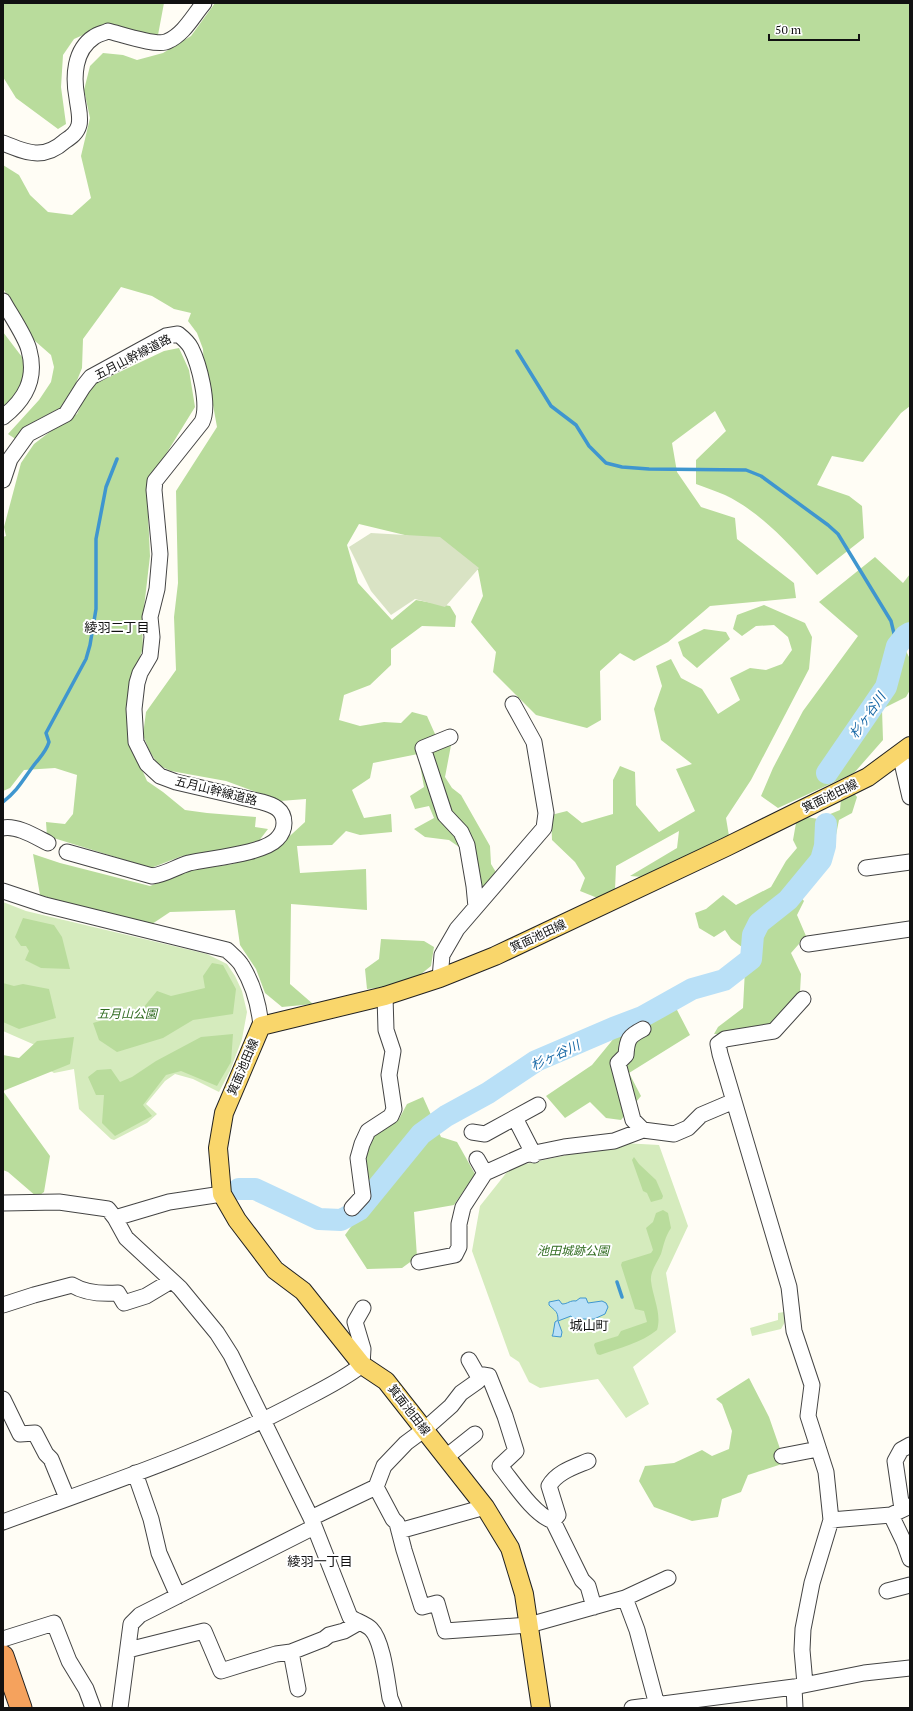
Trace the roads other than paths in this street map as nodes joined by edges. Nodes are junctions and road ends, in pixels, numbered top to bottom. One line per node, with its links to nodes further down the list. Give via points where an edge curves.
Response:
1 (204, 3): 2 (street, via 180,33 167,42 142,40 108,31 94,37 84,47 76,64 75,86 80,118 76,133 62,144 43,153 33,153)
2 (3, 143)
3 (3, 301): 4 (street, via 29,349 32,372 23,399)
4 (3, 417)
5 (3, 480): 10 (street, 五月山幹線道路, via 10,459 28,434 66,414 91,377 166,336 178,334 185,339 191,348 199,372 205,415 155,481 160,554 157,589 150,617 150,656 137,683 134,710 136,742 147,764 160,776 274,806 280,811 284,825 277,840 259,849 187,864 152,876 58,848 7,827)
6 (513, 704): 14 (street, via 534,742 546,813 544,828)
7 (450, 737): 14 (street, via 423,748 445,815 461,832 467,845)
8 (905, 750): 9 (street); 17 (main road, 箕面池田線, via 868,777 726,847 495,956)
9 (910, 797)
10 (3, 828)
11 (910, 862): 12 (street)
12 (866, 868)
13 (3, 891): 20 (street, via 46,905 227,950 242,965 251,984 259,1006)
14 (476, 907): 17 (street, via 442,955)
15 (910, 929): 16 (street)
16 (808, 944)
17 (440, 978): 18 (main road, 箕面池田線)
18 (386, 996): 20 (main road, 箕面池田線); 32 (street, via 386,1030 393,1051 389,1075 394,1108 391,1116 368,1131 362,1144 358,1158 363,1196)
19 (803, 999): 22 (street, via 774,1031 726,1039 718,1044)
20 (261, 1026): 30 (main road, 箕面池田線, via 224,1113 218,1148)
21 (643, 1029): 25 (street, via 633,1034 626,1042 626,1055 618,1063 633,1120)
22 (734, 1101): 25 (street, via 700,1115 688,1128 674,1134); 46 (street, via 789,1287 794,1331 812,1385 808,1416)
23 (538, 1105): 24 (street)
24 (515, 1118): 26 (street, via 485,1134); 27 (street)
25 (643, 1130): 27 (street, via 614,1141 564,1147)
26 (472, 1132)
27 (534, 1155): 29 (street, via 525,1155)
28 (477, 1159): 29 (street)
29 (485, 1173): 34 (street, via 463,1207 459,1224 460,1247 454,1255)
30 (222, 1194): 33 (street, via 169,1202); 39 (main road, 箕面池田線, via 237,1220 275,1270 304,1291)
31 (3, 1203): 33 (street, via 59,1202 108,1209)
32 (352, 1208)
33 (115, 1218): 35 (street, via 126,1238)
34 (419, 1262)
35 (171, 1281): 36 (street, via 146,1296 124,1303 118,1293 79,1289 72,1285); 42 (street, via 180,1288 217,1333)
36 (3, 1305)
37 (363, 1308): 39 (street, via 355,1322 363,1349)
38 (470, 1360): 40 (street, via 477,1374)
39 (362, 1365): 42 (street, via 347,1377); 43 (main road, 箕面池田線, via 386,1381)
40 (483, 1375): 43 (street); 55 (street, via 489,1376 516,1451 500,1466 533,1506 548,1519)
41 (3, 1399): 52 (street, via 20,1434 35,1433 51,1459)
42 (263, 1421): 50 (street, via 212,1444); 58 (street)
43 (425, 1429): 48 (main road, 箕面池田線); 51 (street, via 384,1466)
44 (475, 1434): 48 (street)
45 (910, 1445): 54 (street, via 901,1450 895,1461)
46 (818, 1449): 47 (street); 56 (street, via 826,1472)
47 (782, 1456)
48 (446, 1457): 53 (main road, 箕面池田線)
49 (588, 1461): 55 (street, via 553,1479 549,1486 558,1515)
50 (135, 1473): 52 (street); 64 (street, via 151,1519 159,1553)
51 (376, 1487): 58 (street); 59 (street)
52 (67, 1498): 57 (street)
53 (485, 1507): 59 (street); 68 (main road, 箕面池田線, via 510,1548 524,1594)
54 (901, 1510): 56 (street); 60 (street, via 904,1542)
55 (553, 1520): 66 (street, via 582,1580 588,1586)
56 (831, 1520): 74 (street, via 812,1583 803,1629)
57 (3, 1522)
58 (313, 1523): 64 (street); 67 (street, via 350,1617)
59 (399, 1531): 68 (street, via 422,1607 437,1603 444,1631)
60 (910, 1559)
61 (668, 1578): 65 (street)
62 (910, 1585): 63 (street)
63 (887, 1591)
64 (178, 1596): 70 (street, via 140,1614 131,1624)
65 (625, 1598): 66 (street); 77 (street)
66 (594, 1607): 68 (street)
67 (358, 1623): 71 (street); 81 (street, via 370,1628 378,1638)
68 (529, 1625): 82 (main road, 箕面池田線)
69 (3, 1639): 79 (street, via 54,1623 69,1661 86,1689)
70 (128, 1650): 71 (street, via 204,1631 221,1671); 80 (street)
71 (291, 1652): 75 (street)
72 (3, 1656): 78 (highway)
73 (910, 1668): 74 (street, via 864,1673)
74 (799, 1685): 76 (street); 84 (street)
75 (298, 1689)
76 (717, 1703): 77 (street)
77 (657, 1705): 83 (street)
78 (21, 1708)
79 (93, 1708)
80 (120, 1708)
81 (394, 1708)
82 (541, 1708)
83 (632, 1708)
84 (795, 1708)

